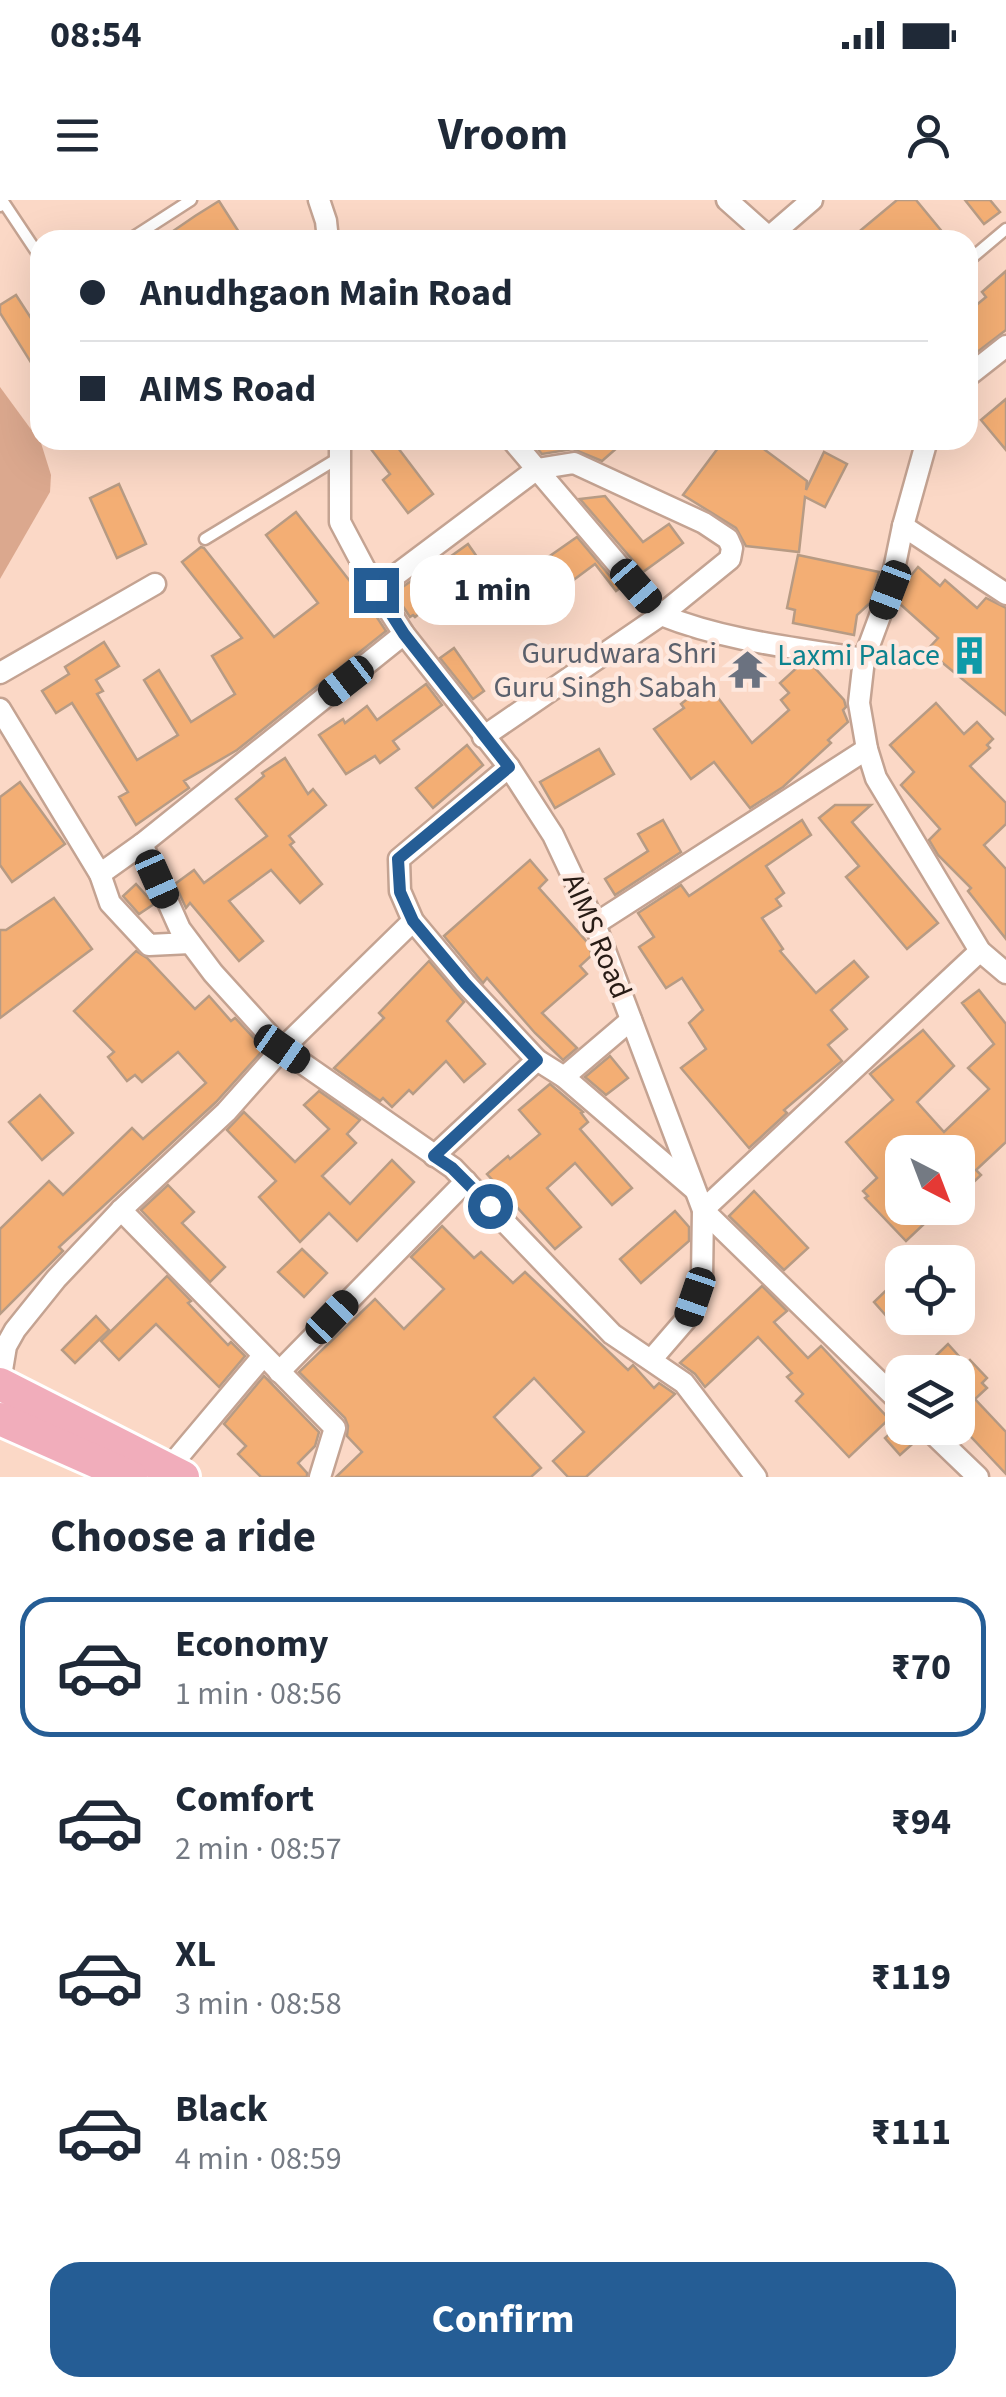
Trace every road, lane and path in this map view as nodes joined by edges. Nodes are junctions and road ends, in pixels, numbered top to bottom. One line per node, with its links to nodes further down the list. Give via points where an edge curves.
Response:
1 (190, 200): 7 (lane)
2 (319, 200): 8 (street)
3 (728, 200): 9 (street)
4 (812, 200): 10 (street)
5 (2, 203): 11 (lane)
6 (1006, 229): 12 (lane)
7 (144, 230)
8 (327, 230)
9 (761, 230)
10 (779, 230)
11 (30, 243)
12 (978, 253)
13 (1006, 346): 14 (street)
14 (978, 368)
15 (339, 450): 21 (lane)
16 (340, 450): 23 (street, AIMS Road, via 340,522)
17 (521, 450): 19 (street)
18 (924, 450): 20 (street)
19 (537, 469): 23 (street); 25 (street); 25 (street, via 574,464 728,539 730,559)
20 (903, 526): 24 (street); 27 (street, via 890,590)
21 (206, 539)
22 (155, 584): 28 (street)
23 (376, 590): 26 (street, AIMS Road)
24 (1006, 594)
25 (662, 615): 27 (street, via 744,640); 30 (street)
26 (404, 634): 30 (street, AIMS Road); 33 (street)
27 (864, 660): 31 (street, via 859,703)
28 (0, 673)
29 (0, 709): 34 (street)
30 (483, 737): 32 (street, AIMS Road)
31 (866, 749): 36 (street); 38 (street, via 876,778)
32 (509, 767): 35 (street, via 398,859 400,892); 36 (street, AIMS Road, via 553,835)
33 (142, 844): 34 (street); 37 (street)
34 (100, 874): 37 (street, via 110,903 150,945)
35 (413, 921): 41 (street); 42 (street)
36 (595, 924): 40 (street, AIMS Road)
37 (190, 943): 41 (street)
38 (980, 951): 39 (street); 46 (street)
39 (1006, 973)
40 (631, 1020): 43 (street); 46 (street, AIMS Road)
41 (282, 1049): 44 (street); 47 (street, via 226,1112)
42 (537, 1060): 43 (street); 44 (street)
43 (564, 1077): 46 (street)
44 (434, 1156): 45 (street)
45 (466, 1181): 49 (street, via 612,1334); 50 (street)
46 (699, 1200): 49 (street, via 702,1278 688,1316); 52 (street, AIMS Road)
47 (120, 1210): 48 (street); 51 (street, via 16,1330)
48 (263, 1356): 50 (street); 55 (street)
49 (651, 1360): 58 (street, via 684,1383)
50 (279, 1372): 57 (street, via 335,1428)
51 (0, 1383): 55 (main road)
52 (885, 1387)
53 (0, 1419): 56 (main road)
54 (945, 1445): 59 (street)
55 (176, 1473)
56 (132, 1477)
57 (320, 1477)
58 (756, 1477)
59 (978, 1477)

